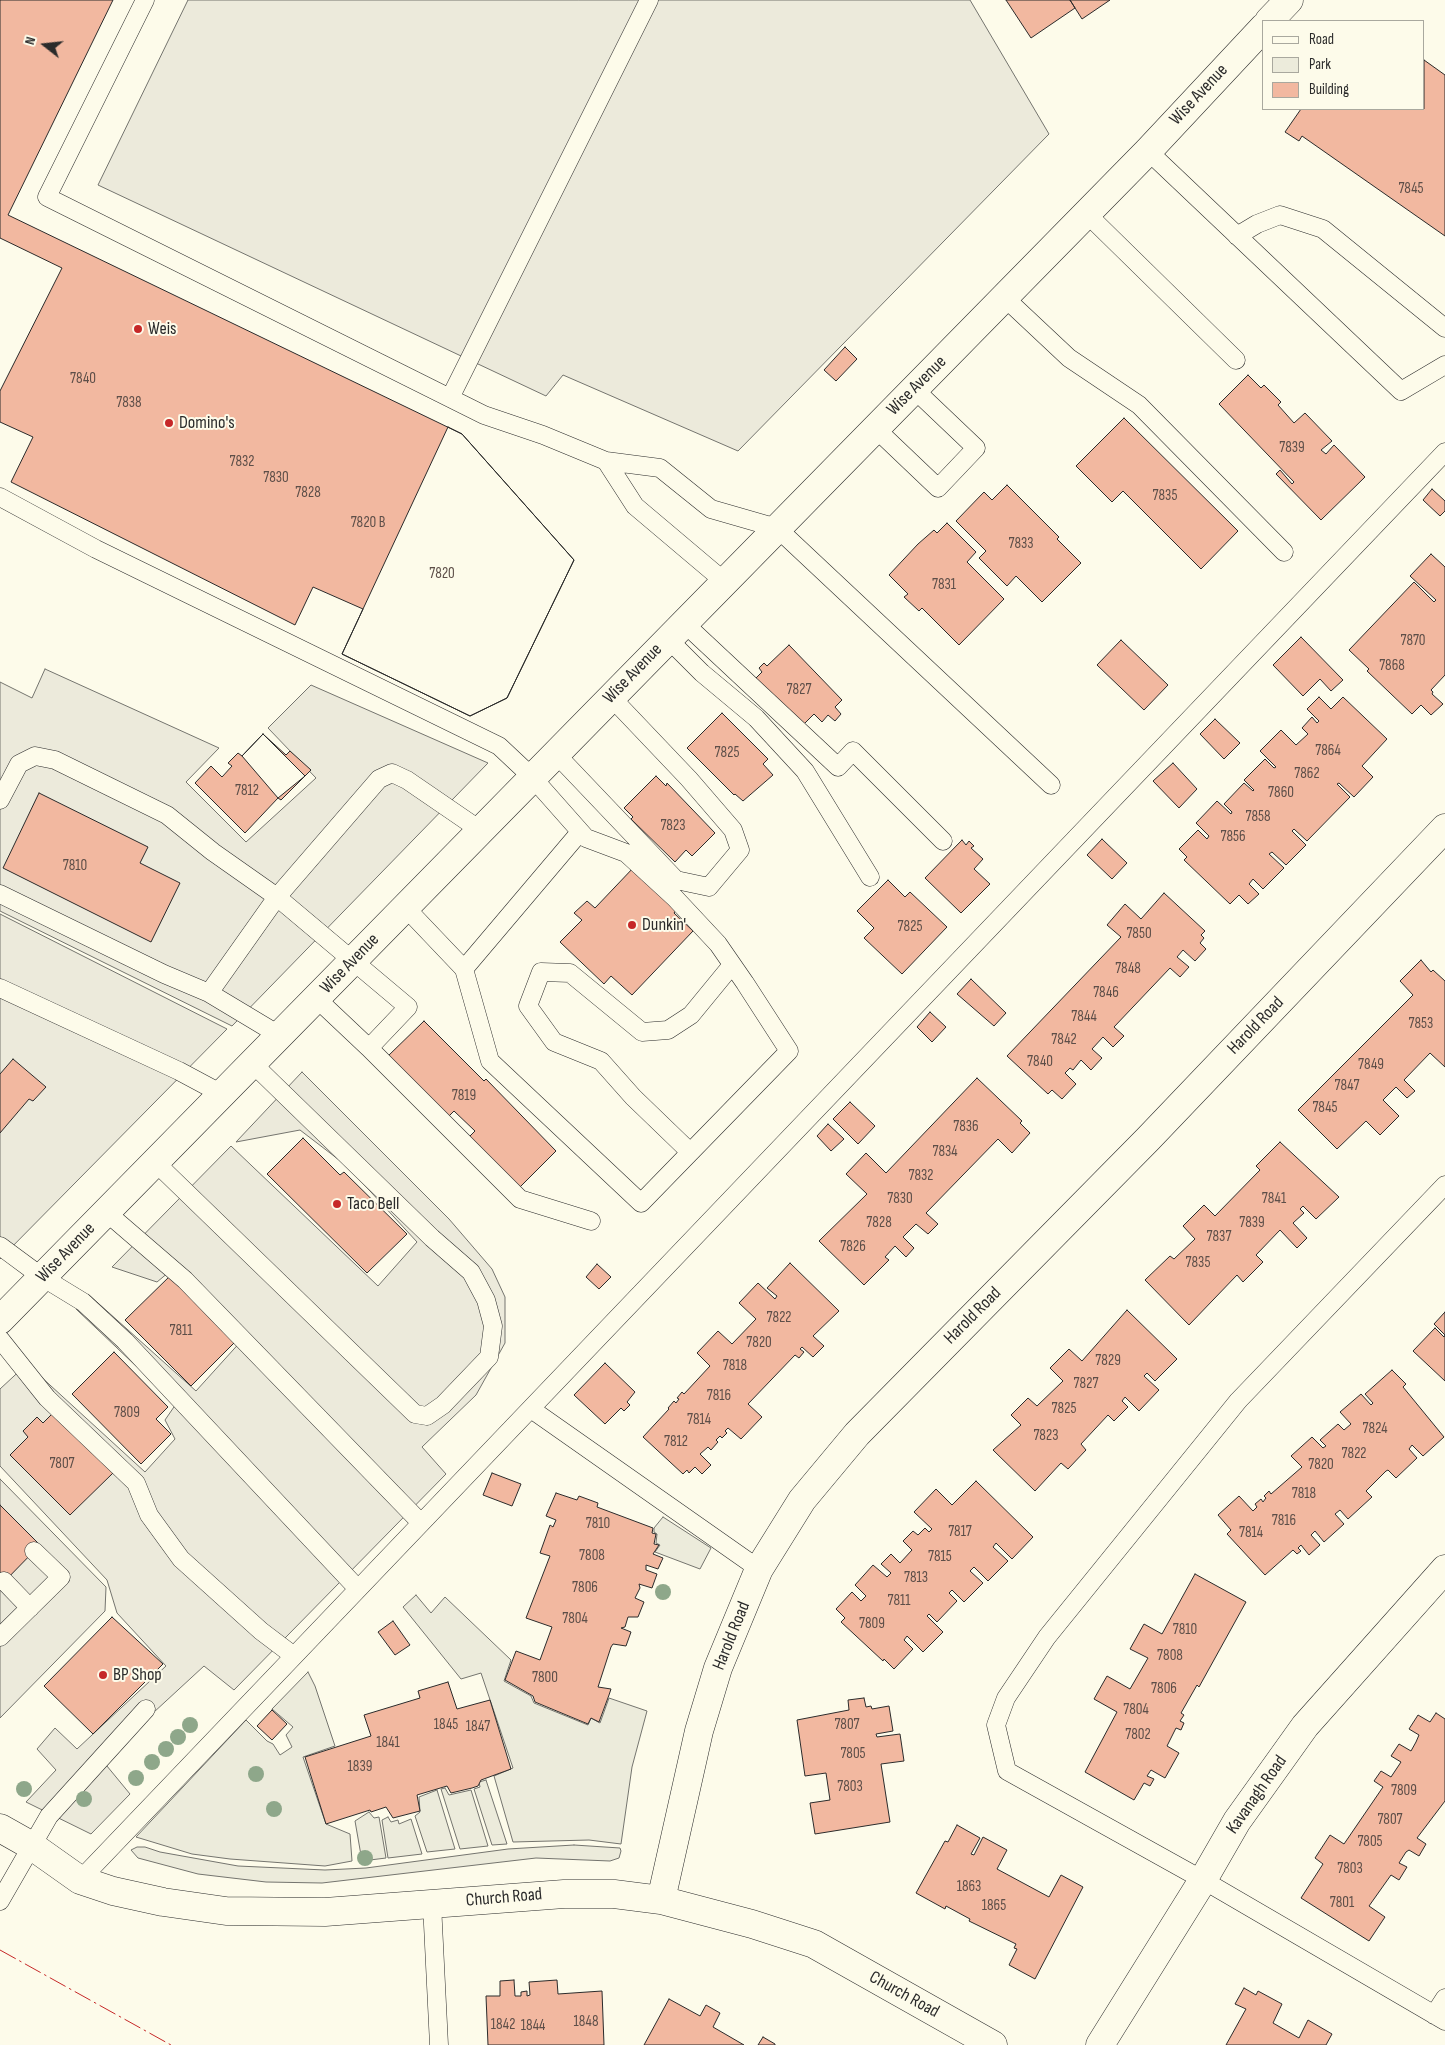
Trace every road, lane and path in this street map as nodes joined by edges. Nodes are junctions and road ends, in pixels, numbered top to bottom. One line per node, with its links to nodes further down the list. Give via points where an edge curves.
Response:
1 (145, 0): 14 (lane, via 47,197)
2 (648, 0): 14 (lane)
3 (1289, 0): 4 (street)
4 (1270, 20)
5 (1262, 29): 6 (street, Wise Avenue)
6 (1148, 151): 7 (street, Wise Avenue); 8 (lane)
7 (1086, 213): 9 (street, Wise Avenue); 11 (lane)
8 (1237, 236): 10 (lane, via 1280,215 1322,229); 12 (lane, via 1401,390)
9 (1004, 296): 13 (street, Wise Avenue); 20 (lane, via 1070,358 1139,405)
10 (1445, 328)
11 (1236, 360)
12 (1445, 365)
13 (914, 389): 15 (street, Wise Avenue); 15 (lane, via 976,448 938,488)
14 (450, 398): 17 (lane, via 484,415)
15 (875, 428): 19 (street, Wise Avenue)
16 (1445, 452): 55 (lane)
17 (606, 461): 19 (lane, via 660,468 711,509); 21 (lane, via 635,506)
18 (0, 496): 25 (lane, via 96,549 499,746)
19 (777, 528): 21 (street, Wise Avenue); 26 (lane)
20 (1284, 552)
21 (725, 582): 22 (street, Wise Avenue)
22 (676, 631): 23 (street, Wise Avenue); 31 (lane, via 838,767 853,751); 32 (lane, via 702,673 756,718 805,771)
23 (611, 697): 24 (street, Wise Avenue); 24 (lane, via 733,830 740,850 708,887 676,880)
24 (556, 754): 25 (street, Wise Avenue)
25 (532, 778): 29 (street, Wise Avenue); 30 (lane)
26 (1051, 786)
27 (0, 800): 34 (lane, via 19,764 35,756 55,760 167,815)
28 (1445, 828): 58 (street, Harold Road, via 1141,1146 857,1434 802,1500)
29 (480, 830): 34 (lane, via 392,773 378,779); 35 (street, Wise Avenue)
30 (580, 832): 37 (lane, via 586,838 626,853 675,898 718,944); 38 (lane)
31 (943, 841)
32 (870, 877)
33 (0, 894): 40 (lane)
34 (277, 897): 36 (lane); 40 (lane)
35 (405, 907): 36 (street, Wise Avenue); 38 (lane)
36 (353, 960): 41 (street, Wise Avenue); 43 (lane, via 408,1007)
37 (732, 965): 46 (lane, via 789,1051); 46 (lane, via 691,1015 668,1030 642,1032 570,973 541,972 528,1006 554,1042 601,1061)
38 (464, 968): 46 (lane, via 490,1061 641,1204)
39 (0, 988): 45 (lane)
40 (208, 993): 42 (lane)
41 (316, 998): 42 (street, Wise Avenue); 43 (lane)
42 (279, 1036): 44 (street, Wise Avenue)
43 (369, 1048): 50 (lane, via 520,1199)
44 (252, 1063): 45 (street, Wise Avenue); 47 (lane, via 471,1272 486,1300 493,1326 489,1357 443,1405 427,1416 415,1414)
45 (222, 1094): 47 (street, Wise Avenue)
46 (690, 1152)
47 (155, 1162): 49 (street, Wise Avenue)
48 (1445, 1185): 69 (lane, via 1238,1401 1047,1638 1006,1698 996,1726 1007,1771)
49 (106, 1212): 52 (street, Wise Avenue); 56 (lane, via 185,1280)
50 (590, 1221)
51 (0, 1246): 52 (lane)
52 (42, 1277): 53 (street, Wise Avenue); 61 (lane, via 83,1302 125,1341)
53 (0, 1320)
54 (0, 1339): 64 (lane, via 47,1398 136,1482 150,1515 181,1559)
55 (531, 1408): 56 (lane); 58 (lane)
56 (422, 1523): 61 (lane)
57 (34, 1551): 62 (lane, via 61,1577)
58 (759, 1569): 70 (street, Harold Road, via 718,1668 698,1731)
59 (1445, 1569): 69 (street, Kavanagh Road, via 1305,1726 1237,1821)
60 (4, 1581): 62 (lane)
61 (358, 1589): 64 (lane)
62 (30, 1608): 63 (lane)
63 (0, 1637)
64 (294, 1656): 68 (lane)
65 (146, 1709): 67 (lane, via 49,1816)
66 (0, 1828): 67 (street, Church Road)
67 (32, 1846): 68 (street, Church Road); 71 (lane)
68 (80, 1880): 72 (street, Church Road, via 163,1902 226,1911 325,1912)
69 (1202, 1880): 74 (lane); 77 (street, Kavanagh Road)
70 (661, 1900): 72 (street, Church Road, via 614,1894 564,1894); 76 (street, Church Road, via 814,1944)
71 (0, 1901)
72 (432, 1904): 75 (lane)
73 (1445, 1998): 74 (lane)
74 (1440, 2018)
75 (439, 2045)
76 (994, 2045)
77 (1100, 2045)

